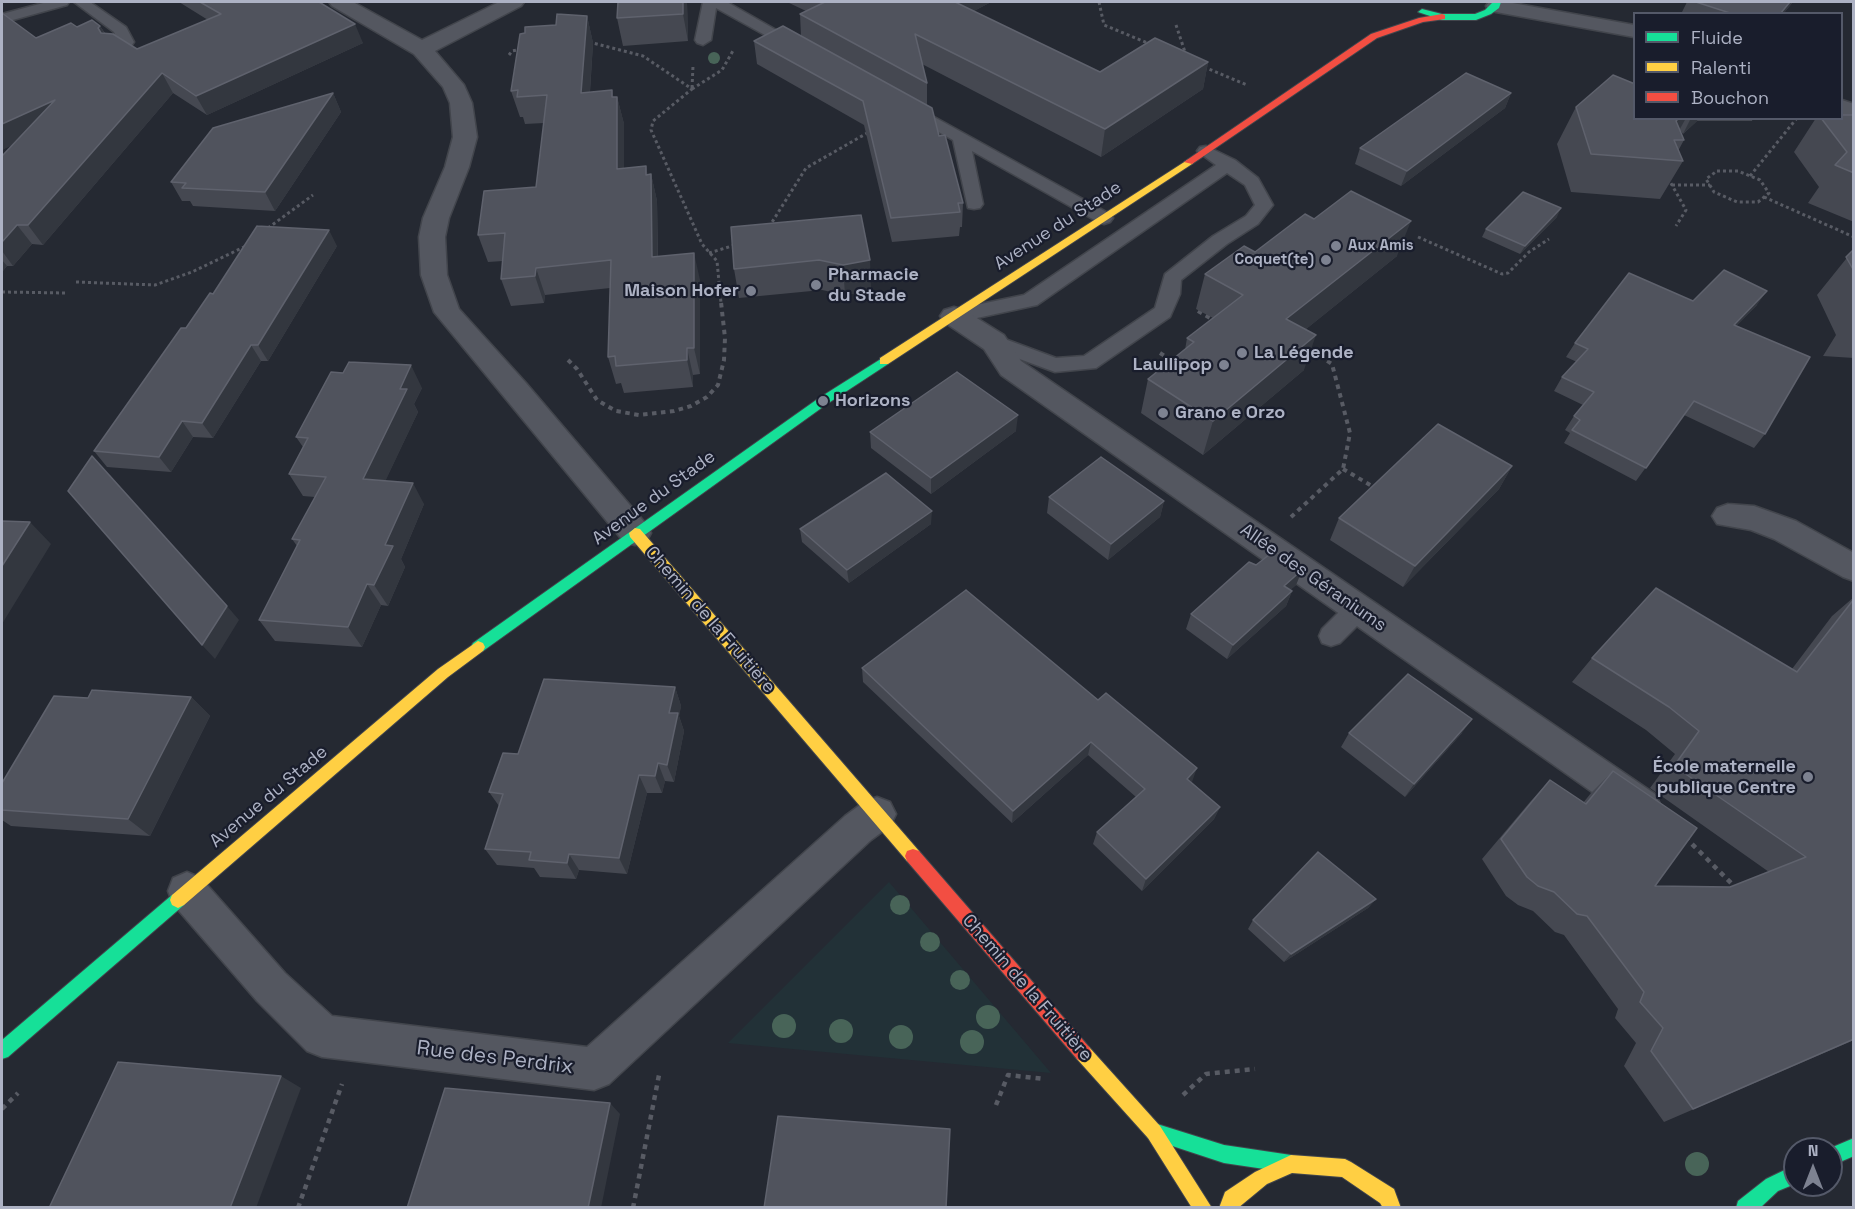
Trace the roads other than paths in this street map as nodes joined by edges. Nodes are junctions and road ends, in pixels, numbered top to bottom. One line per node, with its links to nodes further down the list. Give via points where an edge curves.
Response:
1 (62, 2): 11 (lane)
2 (81, 2): 15 (lane, via 121,30 126,42)
3 (339, 2): 16 (street, Chemin de la Fruitière)
4 (514, 2): 16 (street)
5 (710, 2): 14 (lane)
6 (717, 2): 17 (lane)
7 (1497, 4): 10 (main road, via 1476,17); 12 (street)
8 (1410, 6): 10 (main road)
9 (1390, 14): 13 (main road, Avenue du Stade)
10 (1442, 17): 13 (main road, Avenue du Stade)
11 (2, 18)
12 (1633, 31)
13 (1374, 36): 20 (main road, Avenue du Stade)
14 (703, 40)
15 (120, 48)
16 (422, 49): 27 (street, Chemin de la Fruitière, via 453,85 462,103 464,122 461,157 432,237 434,275 444,306)
17 (817, 57)
18 (890, 98): 19 (lane)
19 (961, 138): 22 (lane); 23 (lane)
20 (1206, 151): 21 (lane); 23 (main road, Avenue du Stade)
21 (1229, 164): 24 (lane, via 1030,300); 25 (lane, via 1252,182 1264,205 1252,220 1172,278 1163,312 1089,363 1055,365)
22 (974, 204)
23 (1104, 218): 24 (main road, Avenue du Stade)
24 (954, 316): 25 (street, Allée des Géraniums); 27 (main road, Avenue du Stade, via 823,401)
25 (994, 342): 29 (street, Allée des Géraniums, via 1011,368)
26 (1728, 516): 28 (street, via 1754,518 1785,530)
27 (635, 533): 31 (main road, Chemin de la Fruitière); 33 (main road, Avenue du Stade, via 443,673)
28 (1854, 568)
29 (1358, 609): 30 (lane); 32 (street, Allée des Géraniums)
30 (1331, 636)
31 (877, 814): 33 (street, Rue des Perdrix, via 594,1069 327,1038 317,1033 271,987); 35 (main road, Chemin de la Fruitière)
32 (1680, 832)
33 (187, 891): 34 (main road, Avenue du Stade)
34 (2, 1051)
35 (1154, 1132): 36 (main road, via 1224,1154); 39 (main road, Chemin de la Fruitière)
36 (1291, 1164): 38 (main road, via 1345,1168); 40 (main road, via 1261,1178 1232,1199)
37 (1783, 1180): 42 (main road)
38 (1389, 1202): 41 (main road)
39 (1203, 1208)
40 (1228, 1208)
41 (1401, 1208)
42 (1744, 1208)

